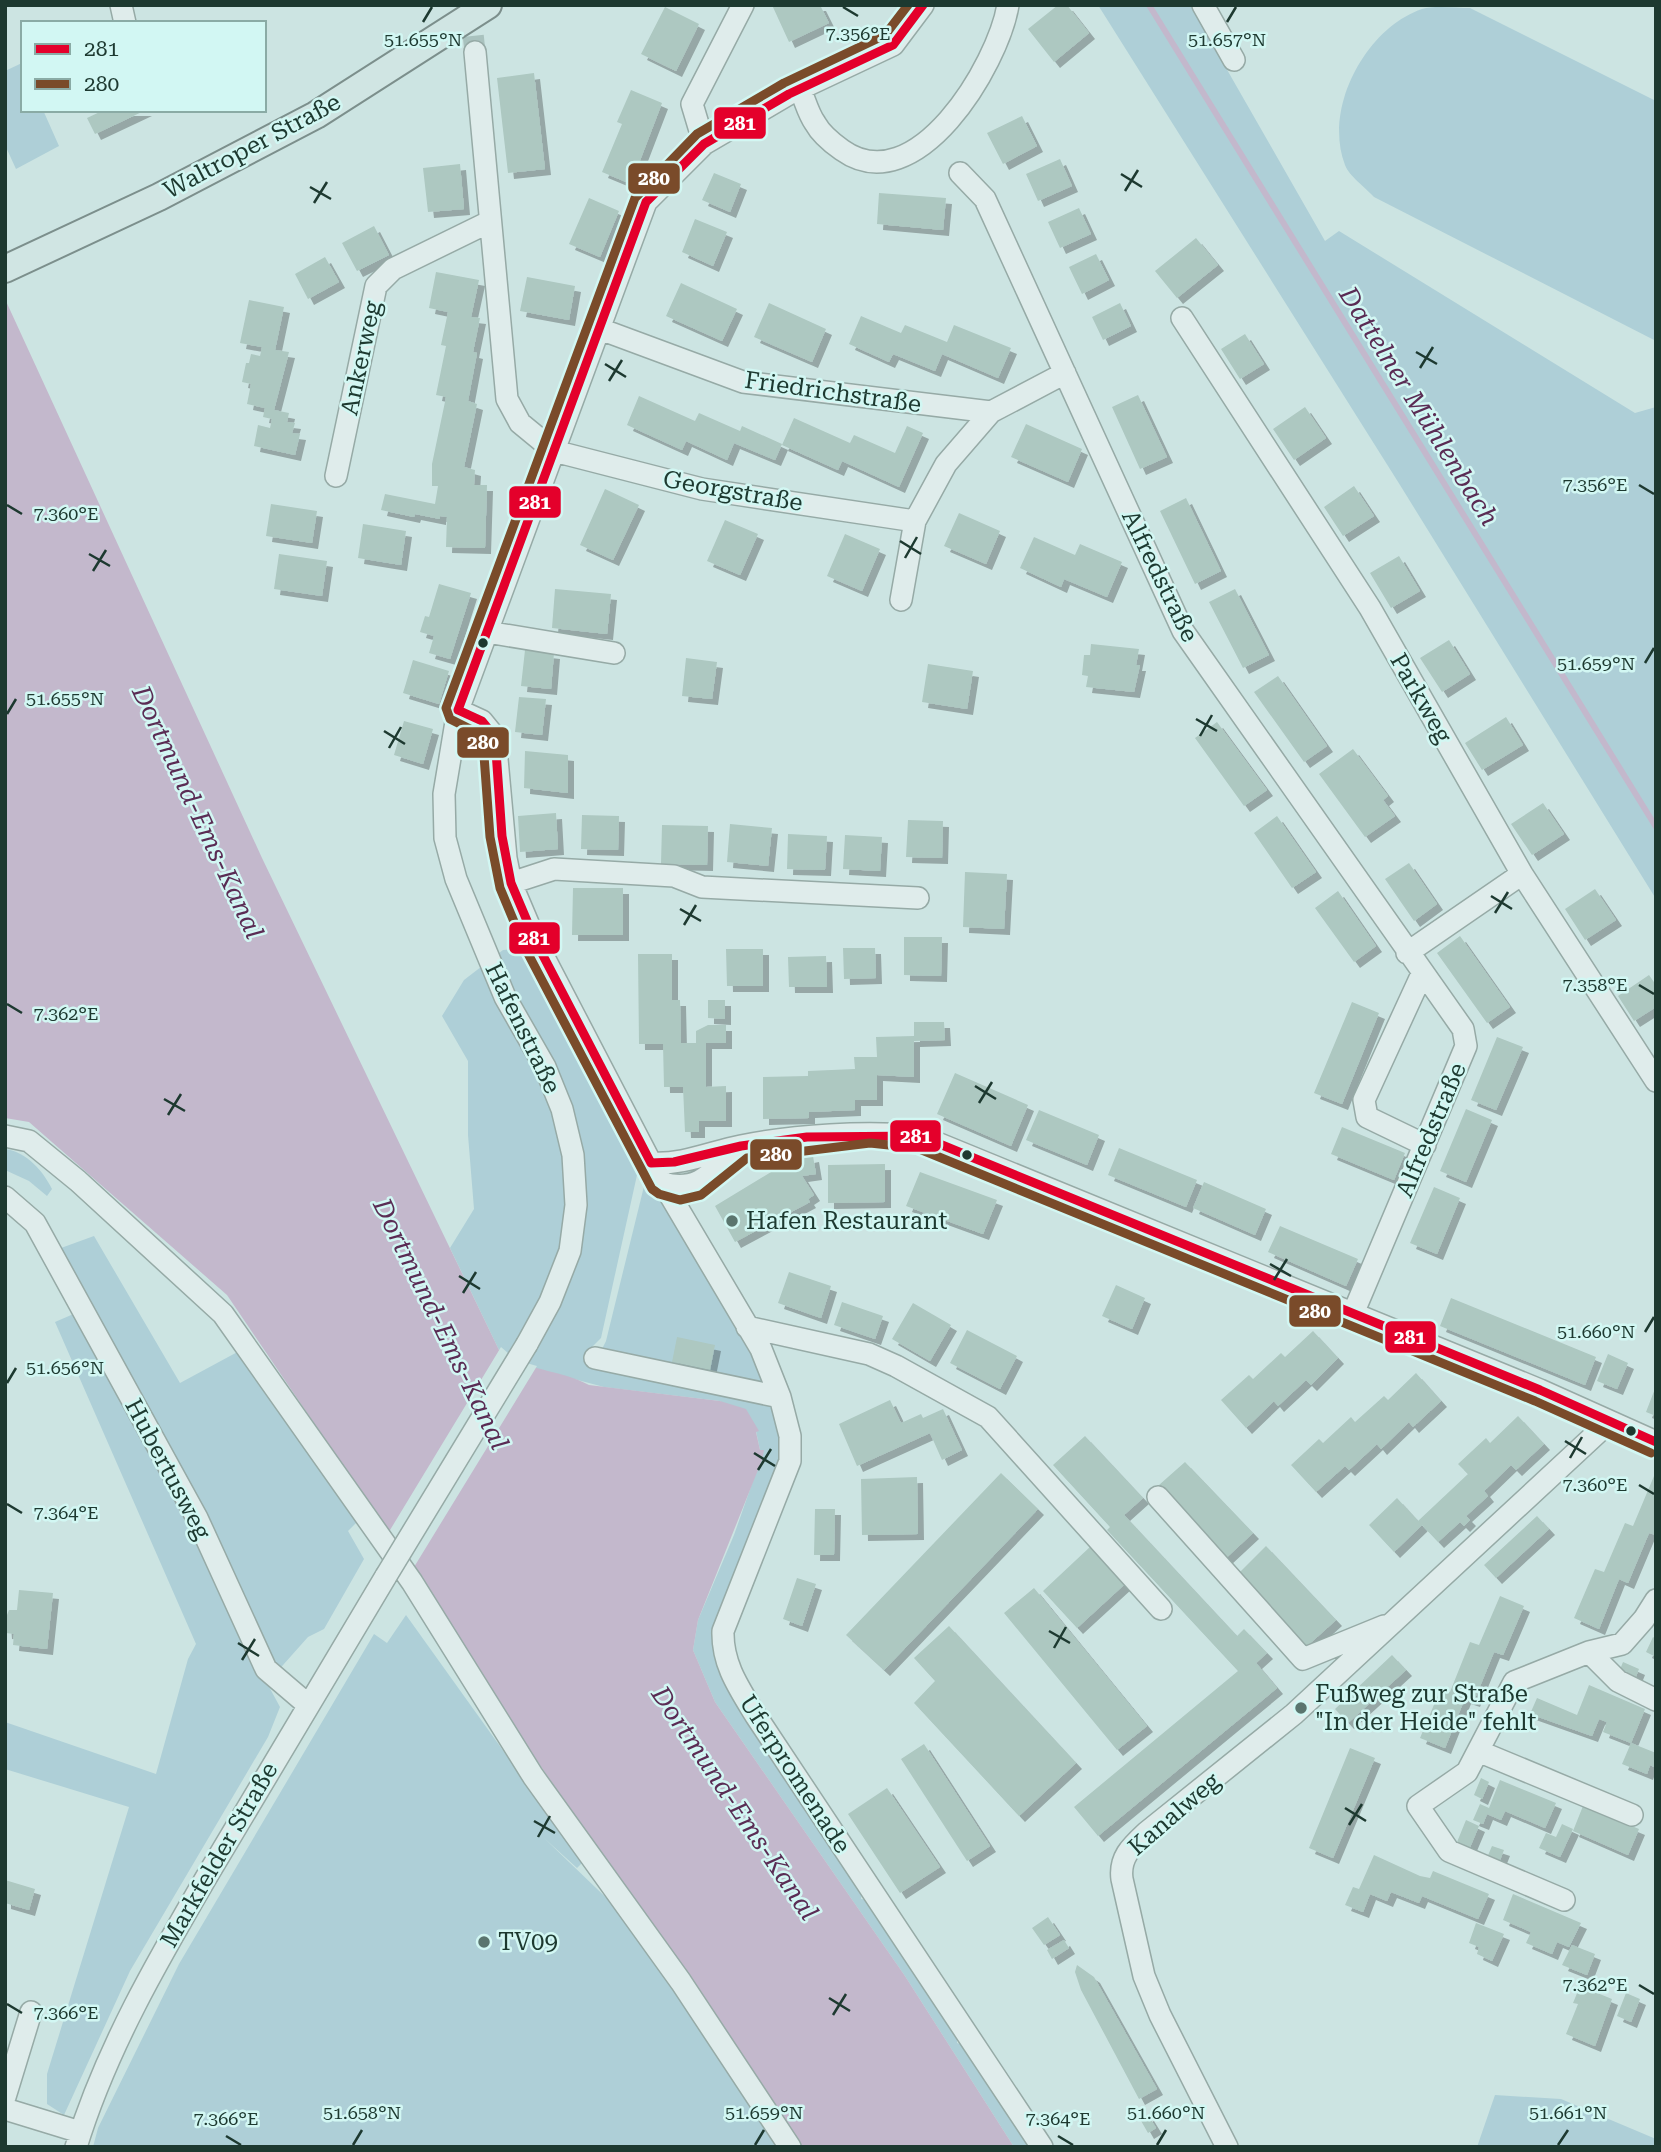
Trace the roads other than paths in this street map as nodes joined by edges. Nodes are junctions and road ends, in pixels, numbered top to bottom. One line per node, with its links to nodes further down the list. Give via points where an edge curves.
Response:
1 (488, 5): 12 (main road, Waltroper Straße, via 316,115 159,197)
2 (743, 5): 9 (street, via 692,104)
3 (923, 5): 8 (street, Hafenstraße, via 893,45)
4 (1009, 5): 8 (street, via 993,55 976,86 939,130 892,159 872,163 852,157 831,142 815,124)
5 (1203, 5): 7 (street)
6 (475, 52): 11 (street)
7 (1234, 60)
8 (800, 89): 9 (street, Hafenstraße)
9 (704, 144): 14 (street, Hafenstraße, via 646,202)
10 (960, 173): 15 (street, Alfredstraße, via 985,199)
11 (489, 222): 17 (street, via 507,398 520,424); 18 (street, Ankerweg, via 393,270 376,286)
12 (5, 269)
13 (1182, 318): 24 (street, Parkweg, via 1370,608)
14 (600, 329): 16 (street, Friedrichstraße, via 743,382); 17 (street, Hafenstraße)
15 (1065, 373): 16 (street); 27 (street, Alfredstraße, via 1183,631)
16 (990, 412): 19 (street, via 946,464)
17 (554, 452): 19 (street, Georgstraße, via 702,488); 21 (street, Hafenstraße)
18 (336, 476)
19 (915, 521): 20 (street)
20 (901, 600)
21 (487, 632): 22 (street); 23 (street, Hafenstraße)
22 (614, 653)
23 (458, 710): 25 (street, Hafenstraße, via 482,721 495,737 502,836); 43 (street, Hafenstraße, bridge, via 444,794 445,838 456,879 505,997 545,1067 562,1109 573,1155 576,1205 569,1251 550,1302)
24 (1522, 874): 27 (street); 29 (street, Parkweg)
25 (511, 883): 26 (street, via 554,869 674,877 702,887); 33 (street, Hafenstraße, via 536,943)
26 (918, 898)
27 (1407, 953): 28 (street, Alfredstraße)
28 (1422, 974): 31 (street, Alfredstraße, via 1463,1029 1466,1046); 31 (street, via 1364,1100 1367,1118)
29 (1656, 1081)
30 (5, 1136): 57 (street, via 29,1141 78,1181 223,1314 412,1581 533,1776 681,1982)
31 (1425, 1145): 36 (street, Alfredstraße)
32 (743, 1146): 33 (street, via 676,1163); 34 (street, via 698,1183 681,1188); 36 (street, via 870,1131 920,1136)
33 (651, 1163): 34 (street, Hafenstraße)
34 (663, 1183): 37 (street)
35 (5, 1197): 49 (street, Hubertusweg, via 35,1223 197,1518 266,1669)
36 (1352, 1316): 40 (street, via 1540,1390)
37 (747, 1327): 39 (street, Uferpromenade); 45 (street, via 869,1354 988,1417)
38 (595, 1358): 39 (street)
39 (780, 1397): 58 (street, Uferpromenade, via 790,1436 790,1461 723,1631 724,1657 756,1716)
40 (1608, 1423): 41 (street); 46 (street, Kanalweg)
41 (1656, 1443)
42 (1157, 1497): 46 (street, Kanalweg, via 1303,1659)
43 (386, 1576): 49 (street, Markfelder Straße)
44 (1656, 1600): 47 (street, via 1622,1644)
45 (1161, 1609)
46 (1395, 1622): 59 (street, Kanalweg, via 1294,1714 1147,1832 1127,1851 1120,1866 1144,1976)
47 (1589, 1651): 48 (street, via 1618,1681); 50 (street, via 1514,1682)
48 (1656, 1700)
49 (307, 1704): 56 (street, Markfelder Straße, via 163,1952 114,2047)
50 (1478, 1751): 51 (street); 52 (street, via 1466,1772 1418,1806 1448,1850)
51 (1632, 1815)
52 (1564, 1900)
53 (31, 2012): 54 (street)
54 (5, 2097)
55 (5, 2109): 56 (street)
56 (78, 2139)
57 (790, 2147)
58 (1042, 2147)
59 (1227, 2147)

